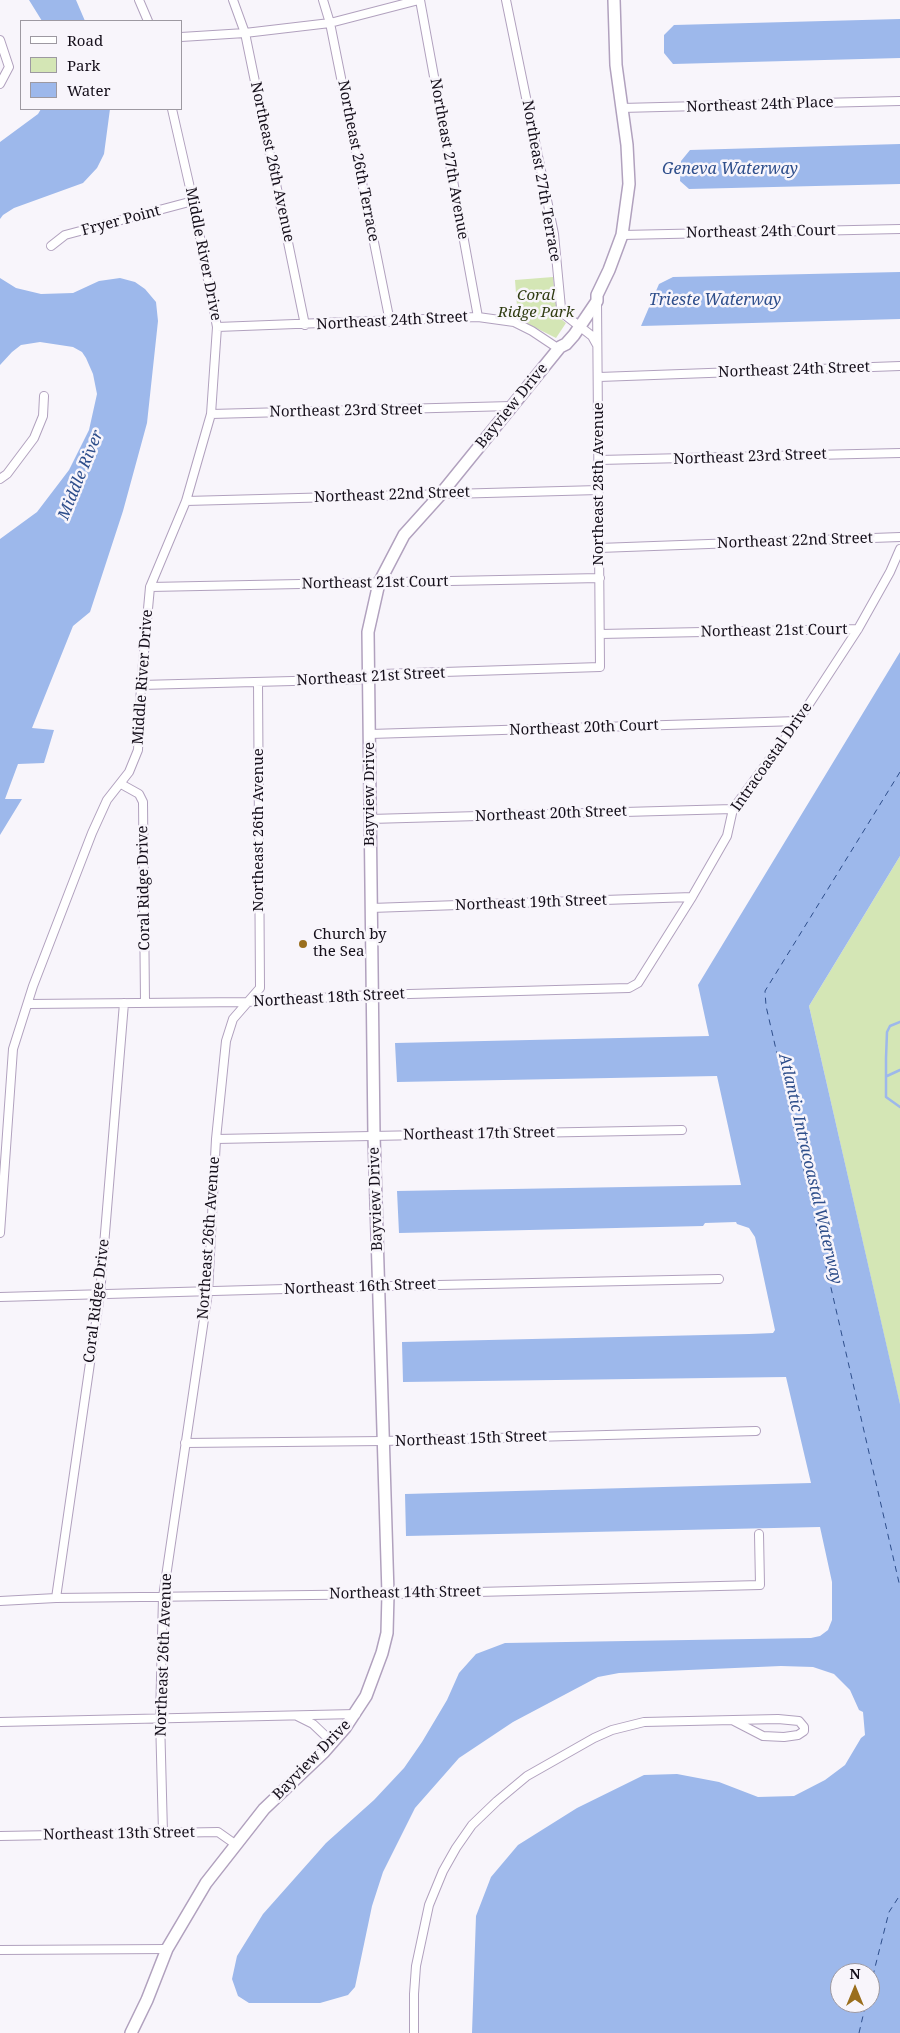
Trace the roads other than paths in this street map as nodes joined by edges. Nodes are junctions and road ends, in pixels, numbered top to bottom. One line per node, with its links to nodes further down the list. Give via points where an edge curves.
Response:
1 (139, 0): 7 (street)
2 (233, 0): 9 (street, Northeast 26th Avenue)
3 (323, 0): 8 (street, Northeast 26th Terrace)
4 (419, 0): 8 (street); 21 (street, Northeast 27th Avenue)
5 (506, 0): 23 (street, Northeast 27th Terrace, via 554,234 561,308 564,315)
6 (614, 0): 14 (street, Bayview Drive)
7 (148, 20)
8 (330, 23): 9 (street); 22 (street, Northeast 26th Terrace)
9 (245, 33): 10 (street); 24 (street, Northeast 26th Avenue)
10 (182, 37)
11 (0, 40): 12 (street, via 9,67)
12 (0, 84)
13 (900, 101): 14 (street, Northeast 24th Place)
14 (621, 108): 18 (street, Bayview Drive, via 629,184)
15 (172, 110): 16 (street, Middle River Drive)
16 (194, 201): 19 (street, Fryer Point, via 65,236); 25 (street, Middle River Drive)
17 (900, 228): 18 (street, Northeast 24th Court)
18 (622, 235): 20 (street, Bayview Drive)
19 (51, 246)
20 (597, 298): 23 (street, Bayview Drive, via 592,299); 26 (street, Northeast 28th Avenue)
21 (478, 317): 22 (street, Northeast 24th Street); 27 (street, Northeast 24th Street, via 514,322)
22 (390, 322): 24 (street, Northeast 24th Street)
23 (577, 324): 26 (street, Northeast 27th Terrace, via 592,336); 27 (street, Bayview Drive, via 566,344)
24 (305, 325): 25 (street, Northeast 24th Street)
25 (217, 328): 32 (street, Middle River Drive)
26 (598, 347): 29 (street, Northeast 28th Avenue)
27 (559, 348): 31 (street, Bayview Drive)
28 (900, 366): 29 (street, Northeast 24th Street)
29 (599, 376): 34 (street, Northeast 28th Avenue)
30 (44, 396): 35 (street, via 43,416 34,438)
31 (511, 406): 32 (street, Northeast 23rd Street); 37 (street, Bayview Drive)
32 (211, 414): 38 (street, Middle River Drive)
33 (900, 453): 34 (street, Northeast 23rd Street)
34 (599, 460): 36 (street, Northeast 28th Avenue)
35 (0, 479)
36 (599, 490): 37 (street, Northeast 22nd Street); 40 (street, Northeast 28th Avenue)
37 (440, 495): 38 (street, Northeast 22nd Street); 43 (street, Bayview Drive, via 404,535)
38 (186, 501): 44 (street, Middle River Drive)
39 (900, 537): 40 (street, Northeast 22nd Street)
40 (600, 548): 42 (street, Northeast 28th Avenue)
41 (900, 549): 45 (street, Intracoastal Drive)
42 (600, 578): 43 (street, Northeast 21st Court); 46 (street, Northeast 28th Avenue)
43 (379, 583): 44 (street, Northeast 21st Court); 48 (street, Bayview Drive, via 368,632)
44 (150, 587): 50 (street, Middle River Drive)
45 (858, 629): 46 (street, Northeast 21st Court); 51 (street, Intracoastal Drive)
46 (600, 634): 47 (street, Northeast 28th Avenue)
47 (600, 667): 48 (street, Northeast 21st Street, via 381,674)
48 (368, 679): 49 (street, Northeast 21st Street); 52 (street, Bayview Drive)
49 (258, 682): 50 (street, Northeast 21st Street); 61 (street, Northeast 26th Avenue, via 260,988)
50 (141, 685): 53 (street, Middle River Drive, via 138,750)
51 (798, 721): 52 (street, Northeast 20th Court); 54 (street, Intracoastal Drive)
52 (370, 734): 55 (street, Bayview Drive)
53 (121, 784): 60 (street, Coral Ridge Drive, via 139,794 143,802); 63 (street, Middle River Drive, via 107,800 92,833)
54 (733, 809): 55 (street, Northeast 20th Street); 56 (street, Intracoastal Drive, via 727,836)
55 (370, 818): 57 (street, Bayview Drive)
56 (692, 897): 57 (street, Northeast 19th Street); 58 (street, Intracoastal Drive, via 638,983)
57 (371, 908): 59 (street, Bayview Drive)
58 (629, 988): 59 (street, Northeast 18th Street)
59 (373, 995): 61 (street, Northeast 18th Street); 65 (street, Bayview Drive)
60 (145, 1002): 61 (street, Northeast 18th Street); 62 (street, Northeast 18th Street)
61 (247, 1002): 66 (street, Northeast 26th Avenue, via 234,1019 226,1041)
62 (124, 1003): 63 (street, Northeast 18th Street); 71 (street, Coral Ridge Drive)
63 (28, 1004): 67 (street, Middle River Drive, via 13,1049)
64 (682, 1130): 65 (street, Northeast 17th Street)
65 (374, 1136): 66 (street, Northeast 17th Street); 69 (street, Bayview Drive)
66 (216, 1139): 70 (street, Northeast 26th Avenue)
67 (0, 1233)
68 (719, 1279): 69 (street, Northeast 16th Street)
69 (378, 1286): 70 (street, Northeast 16th Street); 74 (street, Bayview Drive)
70 (208, 1292): 71 (street, Northeast 16th Street); 75 (street, Northeast 26th Avenue)
71 (100, 1294): 72 (street, Northeast 16th Street); 79 (street, Coral Ridge Drive)
72 (0, 1297)
73 (756, 1431): 74 (street, Northeast 15th Street)
74 (383, 1441): 75 (street, Northeast 15th Street); 77 (street, Bayview Drive)
75 (185, 1443): 78 (street, Northeast 26th Avenue)
76 (758, 1534): 77 (street, Northeast 14th Street, via 760,1585)
77 (388, 1594): 78 (street, Northeast 14th Street); 81 (street, Bayview Drive, via 386,1633 380,1661)
78 (163, 1596): 79 (street, Northeast 14th Street); 83 (street, Northeast 26th Avenue)
79 (56, 1598): 80 (street, Northeast 14th Street)
80 (0, 1601)
81 (356, 1714): 82 (street); 86 (street, Bayview Drive)
82 (297, 1716): 83 (street); 86 (street, via 313,1724)
83 (160, 1718): 85 (street); 87 (street, Northeast 26th Avenue)
84 (734, 1721): 84 (street, via 763,1736 784,1738 804,1731 803,1724 790,1719); 93 (street, via 644,1722 612,1730 527,1776 472,1824 442,1871 429,1905 416,1966)
85 (0, 1722)
86 (333, 1743): 89 (street, Bayview Drive, via 264,1809)
87 (163, 1833): 88 (street, Northeast 13th Street); 89 (street, Northeast 13th Street, via 218,1832)
88 (0, 1836)
89 (235, 1844): 90 (street, Bayview Drive, via 206,1883)
90 (167, 1949): 91 (street); 92 (street, Bayview Drive)
91 (0, 1950)
92 (131, 2033)
93 (414, 2033)

